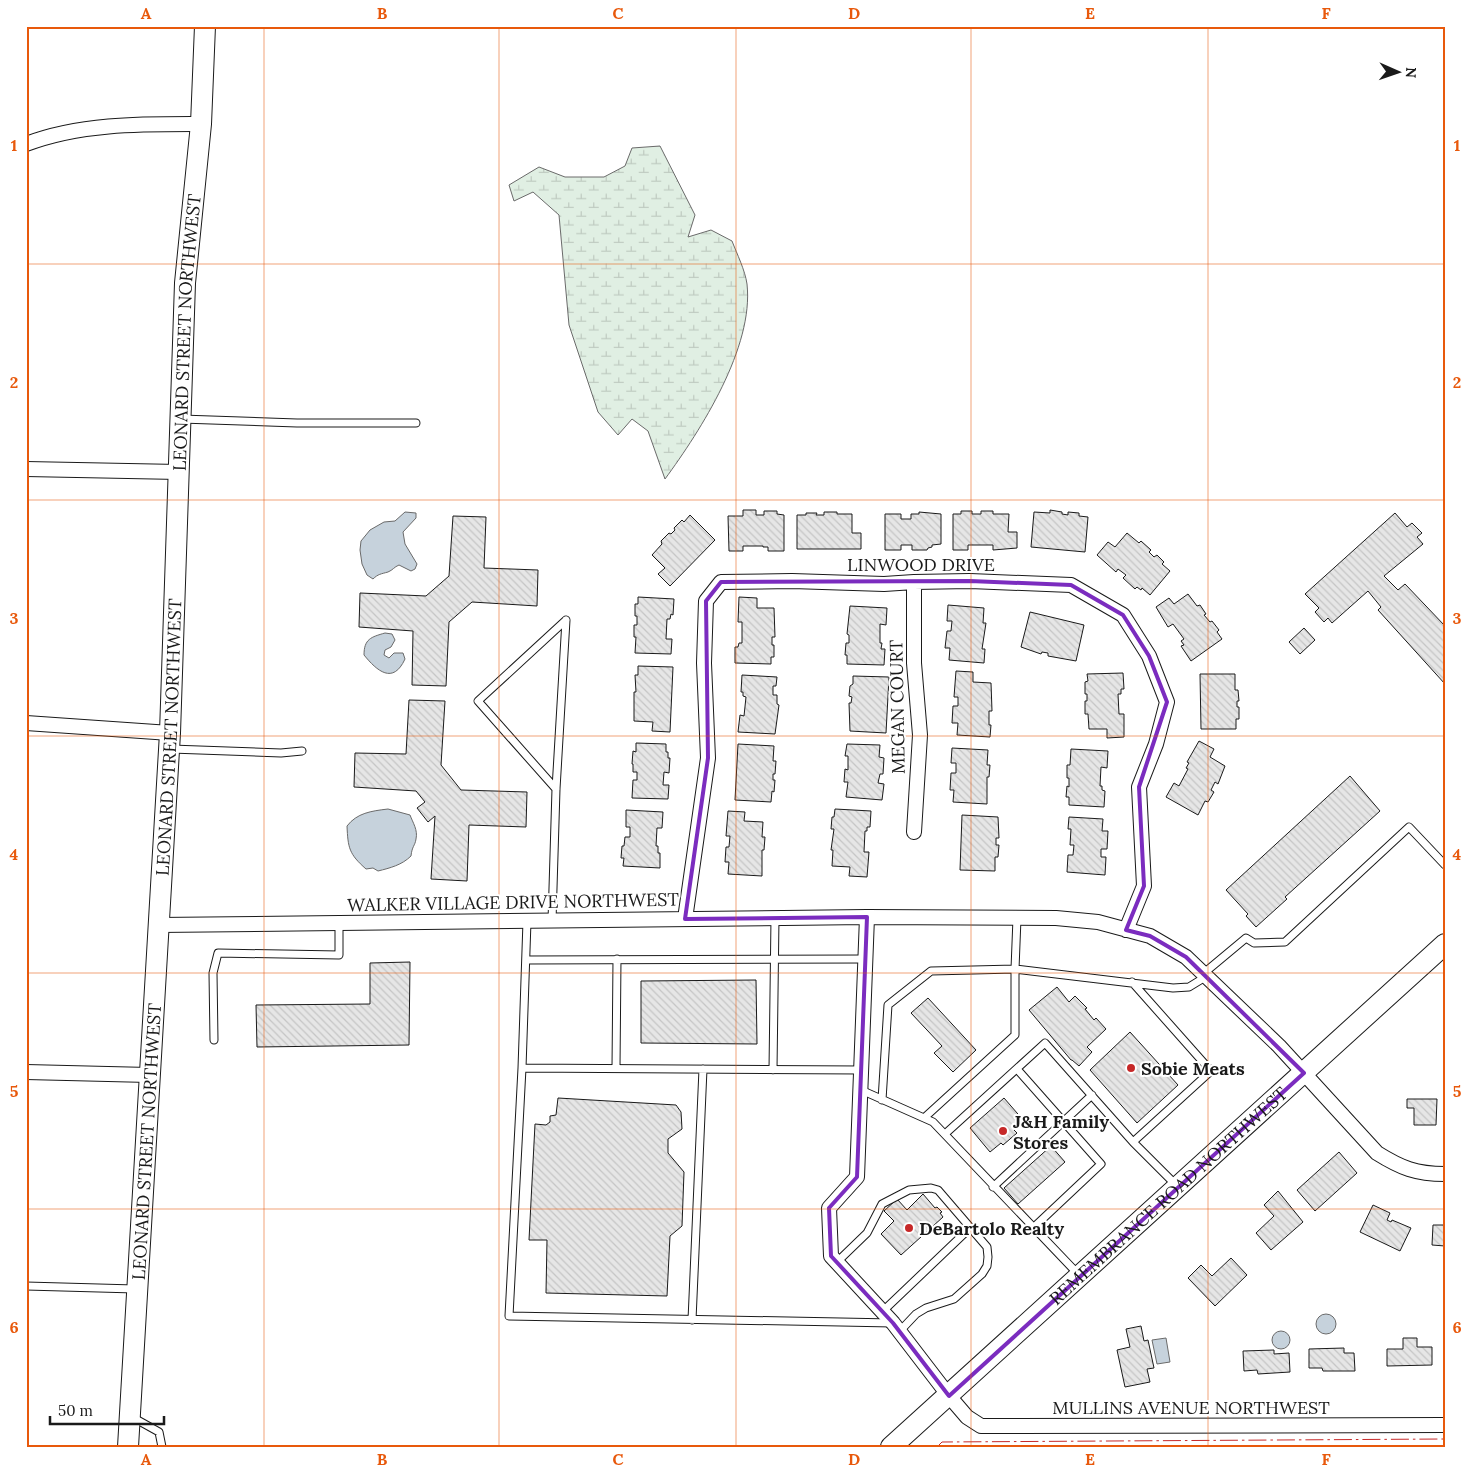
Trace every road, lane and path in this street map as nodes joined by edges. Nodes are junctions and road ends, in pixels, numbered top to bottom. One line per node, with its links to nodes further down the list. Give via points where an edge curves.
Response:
1 (205, 26): 2 (main road, LEONARD STREET NORTHWEST)
2 (201, 124): 3 (street, via 108,126 71,131); 4 (main road, LEONARD STREET NORTHWEST, via 186,283)
3 (26, 144)
4 (181, 419): 5 (lane, via 297,424); 7 (main road, LEONARD STREET NORTHWEST)
5 (416, 423)
6 (26, 469): 7 (street)
7 (179, 472): 10 (main road, LEONARD STREET NORTHWEST)
8 (914, 582): 13 (street, MEGAN COURT, via 914,663 920,735); 18 (street, LINWOOD DRIVE, via 721,582 706,601 704,663 708,758); 23 (street, LINWOOD DRIVE, via 1071,585 1123,615 1149,656 1167,702 1156,744 1139,787 1144,886)
9 (26, 723): 10 (street)
10 (169, 741): 11 (lane, via 281,753); 22 (main road, LEONARD STREET NORTHWEST)
11 (302, 751)
12 (556, 789): 12 (lane, via 561,700 566,620 478,701); 19 (lane)
13 (914, 832)
14 (1445, 865): 30 (lane, via 1409,827 1285,942 1254,943 1246,938)
15 (868, 917): 16 (street, WALKER VILLAGE DRIVE NORTHWEST); 17 (street, WALKER VILLAGE DRIVE NORTHWEST); 26 (street)
16 (775, 918): 18 (street, WALKER VILLAGE DRIVE NORTHWEST); 28 (lane)
17 (1017, 918): 23 (street, WALKER VILLAGE DRIVE NORTHWEST, via 1098,922); 29 (lane)
18 (685, 919): 19 (street, WALKER VILLAGE DRIVE NORTHWEST)
19 (552, 920): 20 (street, WALKER VILLAGE DRIVE NORTHWEST)
20 (527, 921): 21 (street, WALKER VILLAGE DRIVE NORTHWEST); 27 (lane)
21 (340, 923): 22 (street, WALKER VILLAGE DRIVE NORTHWEST); 32 (lane, via 339,955 218,954 213,973)
22 (158, 925): 41 (main road, LEONARD STREET NORTHWEST)
23 (1126, 930): 30 (street, WALKER VILLAGE DRIVE NORTHWEST, via 1150,936 1186,957)
24 (1445, 944): 40 (main road, REMEMBRANCE ROAD NORTHWEST)
25 (618, 959): 27 (lane); 28 (lane); 34 (lane)
26 (866, 959): 28 (lane); 38 (street)
27 (526, 960): 33 (lane)
28 (775, 960): 37 (lane)
29 (1015, 969): 31 (lane); 44 (lane, via 931,972 888,1005); 45 (lane, via 1014,1035)
30 (1206, 974): 31 (lane, via 1190,987); 40 (street, WALKER VILLAGE DRIVE NORTHWEST)
31 (1132, 982): 48 (lane, via 1211,1071)
32 (214, 1040)
33 (522, 1068): 34 (lane); 59 (lane, via 509,1316)
34 (616, 1068): 35 (lane)
35 (702, 1069): 37 (lane); 59 (lane)
36 (1017, 1069): 43 (lane, via 1045,1043); 46 (lane); 47 (lane)
37 (773, 1070): 38 (lane)
38 (862, 1070): 42 (street)
39 (26, 1072): 41 (street)
40 (1304, 1073): 49 (street, WALKER VILLAGE DRIVE NORTHWEST, via 1377,1153 1412,1171); 51 (main road, REMEMBRANCE ROAD NORTHWEST)
41 (150, 1075): 57 (main road, LEONARD STREET NORTHWEST)
42 (861, 1090): 44 (lane); 54 (street, via 857,1177 829,1208 831,1256)
43 (1092, 1095): 46 (lane); 48 (lane)
44 (882, 1100): 45 (lane)
45 (924, 1118): 47 (lane)
46 (1062, 1122): 50 (lane); 53 (lane, via 1101,1164)
47 (945, 1134): 50 (lane)
48 (1133, 1142): 51 (lane)
49 (1445, 1174)
50 (994, 1187): 53 (lane)
51 (1178, 1187): 55 (main road, REMEMBRANCE ROAD NORTHWEST)
52 (970, 1228): 54 (lane, via 938,1190 909,1190 882,1204 867,1233); 58 (lane); 60 (lane, via 986,1247 987,1266 982,1274 954,1299 926,1308)
53 (1033, 1228): 55 (lane)
54 (837, 1262): 58 (street)
55 (1080, 1276): 61 (main road, REMEMBRANCE ROAD NORTHWEST)
56 (26, 1286): 57 (lane)
57 (137, 1289): 62 (main road, LEONARD STREET NORTHWEST)
58 (882, 1312): 60 (street)
59 (692, 1320): 60 (lane)
60 (896, 1328): 61 (street)
61 (949, 1396): 63 (street, MULLINS AVENUE NORTHWEST, via 967,1417 981,1426); 66 (main road, REMEMBRANCE ROAD NORTHWEST)
62 (130, 1415): 64 (main road, LEONARD STREET NORTHWEST); 65 (lane, via 159,1432)
63 (1445, 1425)
64 (128, 1447)
65 (162, 1447)
66 (891, 1447)

